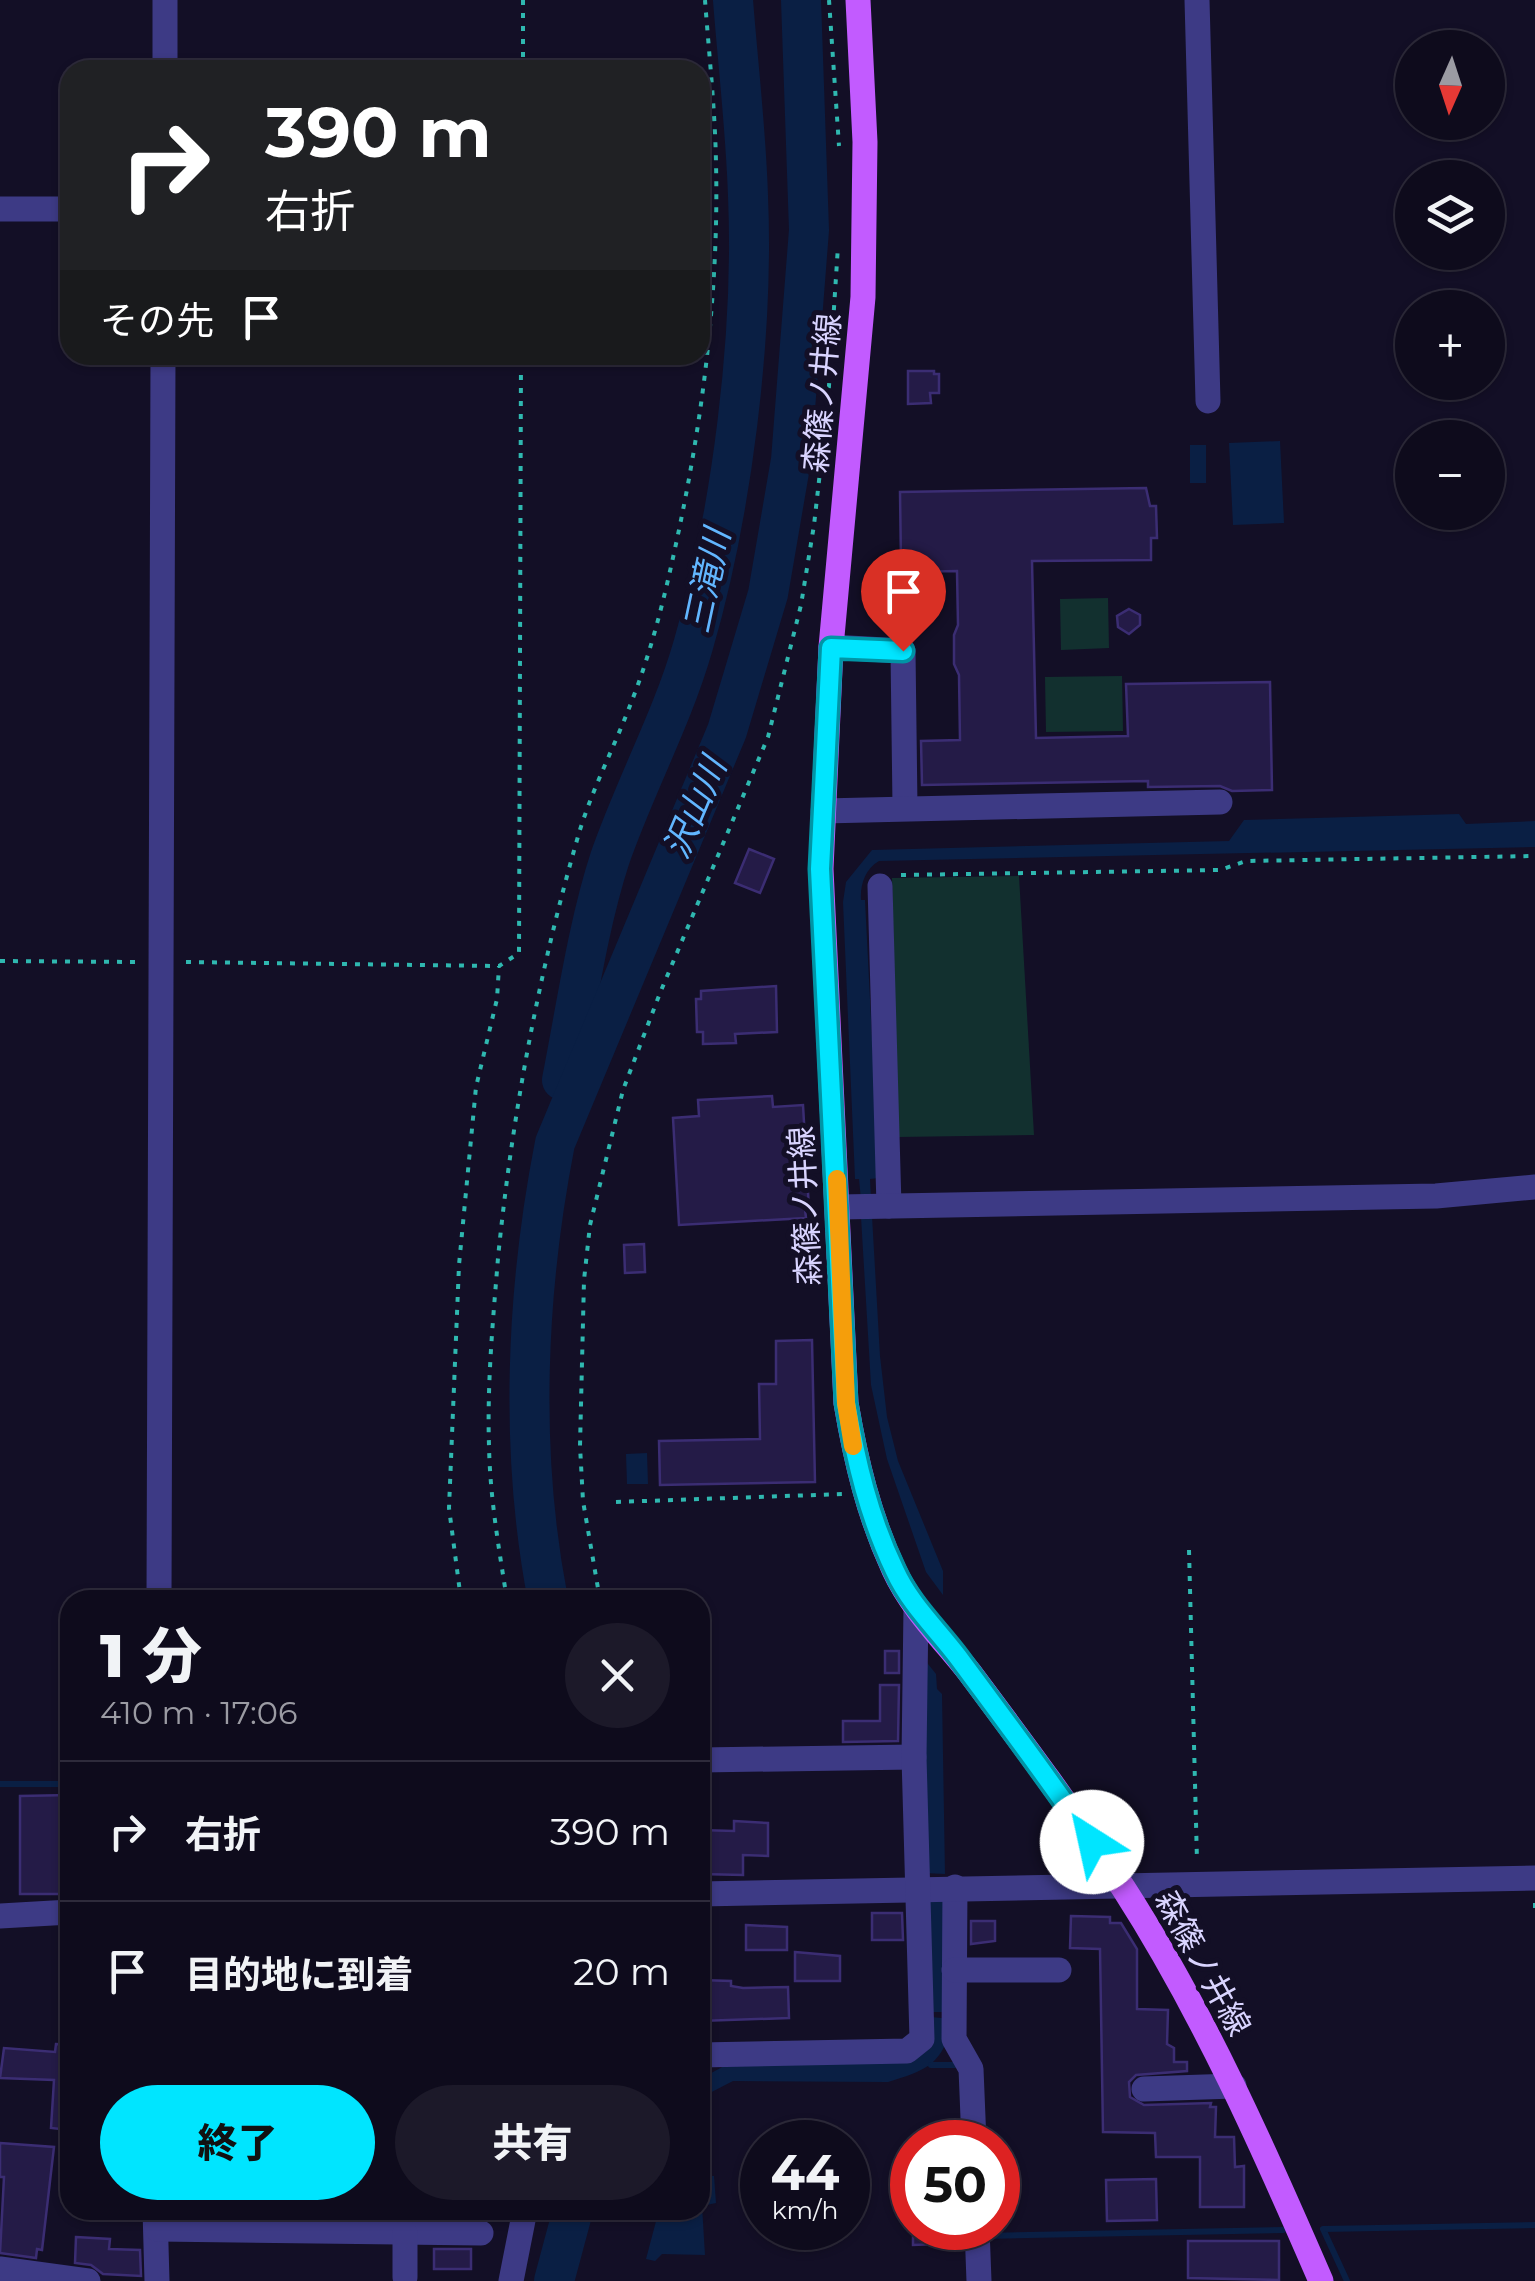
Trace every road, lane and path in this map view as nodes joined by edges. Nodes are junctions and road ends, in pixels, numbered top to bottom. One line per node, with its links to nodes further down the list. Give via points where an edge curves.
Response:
1 (165, 0): 7 (street)
2 (523, 0): 8 (path)
3 (705, 0): 9 (path)
4 (829, 0): 11 (path)
5 (858, 0): 20 (main road, 森篠ノ井線, via 863,297)
6 (1197, 0): 19 (street)
7 (164, 60)
8 (522, 60)
9 (709, 60)
10 (710, 75): 15 (path, via 716,165)
11 (840, 146)
12 (0, 209): 13 (street)
13 (60, 209)
14 (838, 235): 38 (path, via 814,526 768,737 623,1090 590,1225 580,1446)
15 (710, 302)
16 (163, 365): 27 (street)
17 (521, 365): 28 (path, via 519,953)
18 (705, 365): 37 (path, via 658,623 578,834 519,1092 489,1368 493,1508)
19 (1208, 401)
20 (831, 648): 22 (street, via 903,651); 23 (main road, 森篠ノ井線)
21 (1220, 802): 22 (street)
22 (906, 808): 23 (street)
23 (823, 811): 31 (main road, 森篠ノ井線, via 820,869)
24 (1535, 856): 25 (path, via 890,875)
25 (880, 886): 30 (street)
26 (0, 961): 27 (path)
27 (160, 962): 28 (path); 35 (street)
28 (499, 966): 36 (path, via 476,1088 459,1264 449,1508)
29 (1535, 1187): 30 (street, via 1436,1196)
30 (889, 1206): 31 (street)
31 (839, 1207): 32 (main road, 森篠ノ井線, via 846,1403)
32 (862, 1490): 33 (path); 39 (main road, 森篠ノ井線)
33 (616, 1502)
34 (1188, 1550): 44 (path)
35 (159, 1590)
36 (459, 1590)
37 (505, 1590)
38 (598, 1590)
39 (916, 1607): 40 (street); 43 (main road, 森篠ノ井線, via 1016,1734)
40 (914, 1757): 41 (street); 45 (street)
41 (710, 1760)
42 (1535, 1878): 44 (street)
43 (1122, 1886): 44 (street); 46 (street); 53 (main road, 森篠ノ井線)
44 (1197, 1886)
45 (920, 1888): 46 (street); 47 (street); 52 (street, via 922,2039 907,2051)
46 (954, 1888): 50 (street)
47 (710, 1894)
48 (60, 1913): 49 (street)
49 (0, 1916)
50 (954, 1970): 51 (street); 55 (street, via 954,2039 971,2069)
51 (1059, 1970)
52 (710, 2055)
53 (1234, 2086): 54 (street); 67 (main road, 森篠ノ井線)
54 (1144, 2088)
55 (973, 2120)
56 (156, 2220): 58 (street); 64 (street)
57 (522, 2220): 65 (street)
58 (405, 2233): 59 (street); 62 (street)
59 (481, 2233)
60 (978, 2250): 66 (street)
61 (0, 2270): 63 (street)
62 (405, 2277)
63 (88, 2281)
64 (157, 2281)
65 (511, 2281)
66 (979, 2281)
67 (1322, 2281)

